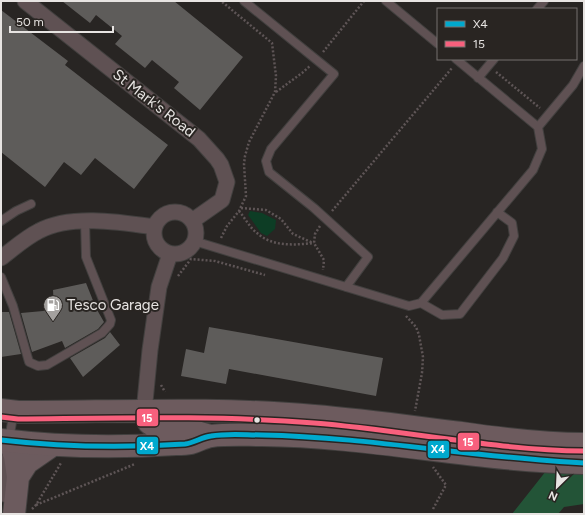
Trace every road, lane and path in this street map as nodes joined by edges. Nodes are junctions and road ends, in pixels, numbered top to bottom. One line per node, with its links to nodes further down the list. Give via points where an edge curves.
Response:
1 (221, 1): 13 (path, via 272,43)
2 (244, 1): 9 (lane)
3 (364, 1): 9 (path)
4 (386, 1): 6 (lane)
5 (31, 3): 23 (street, St Mark's Road, via 199,139 217,158 227,182 222,200)
6 (437, 43)
7 (457, 60): 12 (lane); 20 (path)
8 (493, 60): 10 (lane)
9 (315, 61): 13 (path); 20 (lane, via 334,74 271,149 266,161 269,172)
10 (488, 66): 12 (lane); 14 (path)
11 (584, 66): 14 (lane, via 574,85)
12 (478, 78): 15 (lane)
13 (275, 92): 17 (path, via 249,142 244,164 246,196)
14 (549, 115): 15 (lane)
15 (538, 127): 19 (lane, via 542,149 533,170)
16 (31, 204): 21 (lane)
17 (241, 208): 18 (path); 27 (path, via 266,210 280,219 292,234)
18 (239, 211): 26 (path, via 227,226); 27 (path, via 257,234 268,240 289,245)
19 (497, 212): 35 (lane); 35 (lane, via 512,224 514,236 503,258 460,314 442,315)
20 (326, 218): 27 (path, via 315,234); 34 (lane, via 368,256)
21 (1, 221)
22 (84, 221): 24 (street); 29 (street, via 65,222 40,230); 31 (lane, via 86,257 111,320 102,333 47,365 38,366 29,362 13,306)
23 (192, 221): 24 (street, via 182,213 175,212 162,216); 25 (street, via 196,232)
24 (155, 227): 28 (street, via 155,240 158,246)
25 (194, 241): 28 (street, via 188,250); 32 (lane)
26 (220, 241)
27 (314, 243): 32 (path, via 324,260)
28 (170, 254): 40 (street, via 159,288)
29 (1, 258)
30 (215, 262): 33 (path, via 191,259)
31 (1, 278)
32 (320, 278): 34 (lane)
33 (176, 281)
34 (346, 287): 35 (lane, via 409,306)
35 (421, 303)
36 (405, 315): 41 (path, via 420,335 423,357)
37 (160, 382): 38 (path)
38 (165, 392)
39 (9, 411): 40 (highway); 43 (lane, via 12,422)
40 (144, 412): 42 (highway, via 149,423 156,428 190,430); 44 (highway, via 246,412 313,416 499,438); 45 (highway, via 139,430)
41 (414, 417)
42 (210, 436): 45 (highway, via 190,443); 47 (highway, via 301,437 495,458)
43 (4, 437): 46 (highway); 50 (main road, via 15,456); 51 (lane)
44 (584, 444)
45 (122, 447): 46 (highway)
46 (57, 455): 48 (path, via 36,505); 50 (main road, via 27,463)
47 (584, 463)
48 (135, 464)
49 (432, 466): 52 (path, via 446,485)
50 (18, 477): 51 (main road)
51 (7, 504)
52 (433, 509)

